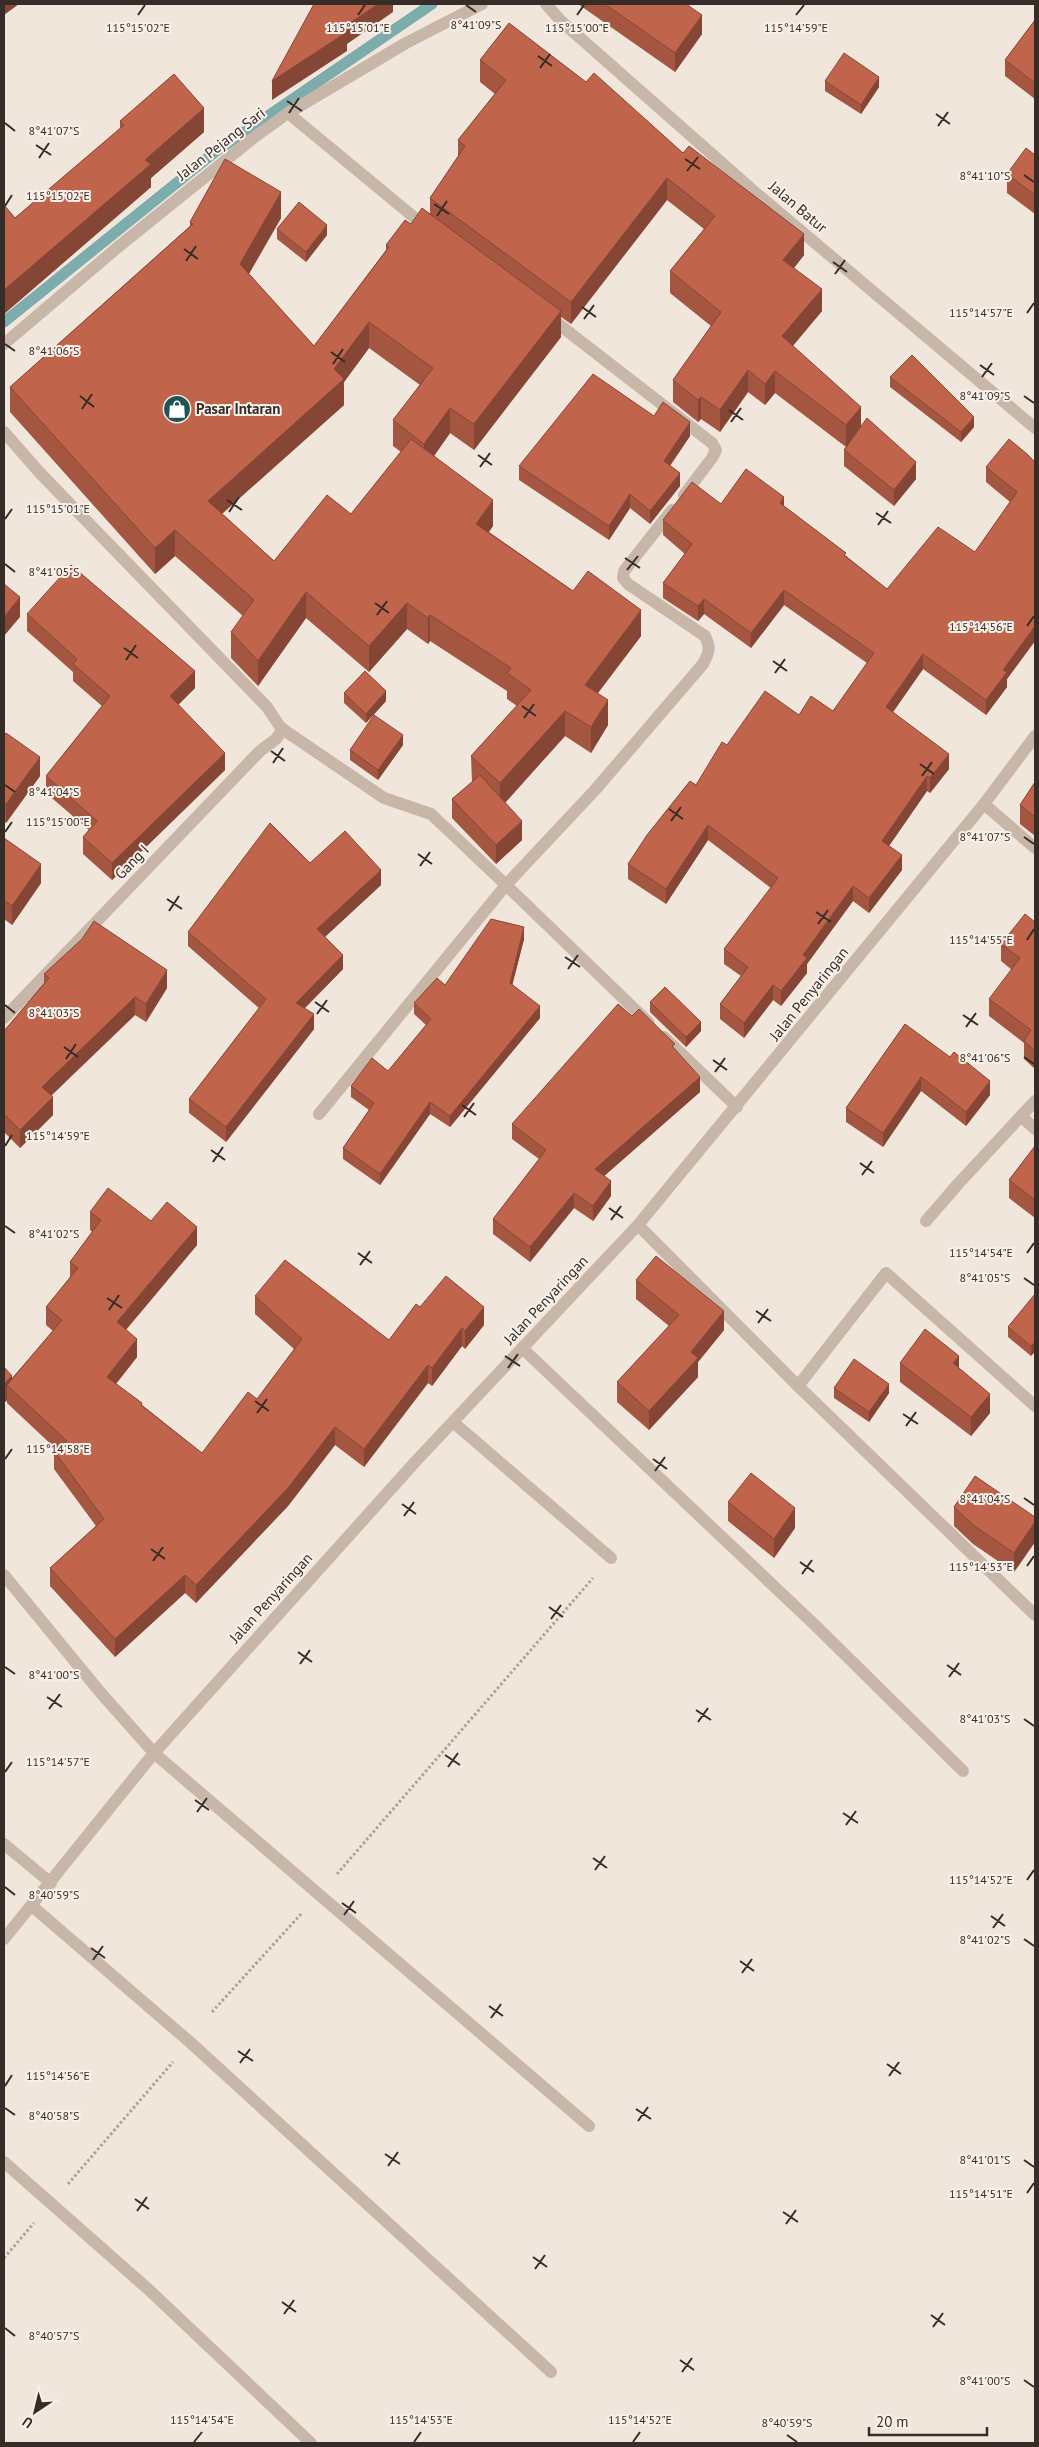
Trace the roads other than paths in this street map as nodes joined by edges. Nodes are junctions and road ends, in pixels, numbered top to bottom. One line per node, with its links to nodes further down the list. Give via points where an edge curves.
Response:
1 (482, 4): 3 (street, Jalan Pejang Sari, via 406,43)
2 (546, 4): 7 (street, Jalan Batur, via 561,21 757,194)
3 (288, 113): 4 (street); 6 (street, Jalan Pejang Sari, via 125,241)
4 (438, 237)
5 (537, 308): 13 (street, via 712,442 716,450 624,571 623,578 705,636 709,652 595,790)
6 (4, 344)
7 (1035, 428)
8 (4, 432): 9 (street, via 267,707)
9 (283, 729): 13 (street, via 384,798 431,814); 14 (street, Gang I)
10 (1035, 736): 11 (street, Jalan Penyaringan)
11 (984, 804): 12 (street); 16 (street, Jalan Penyaringan)
12 (1035, 848)
13 (506, 885): 16 (street); 17 (street)
14 (4, 1018)
15 (1035, 1102): 18 (street)
16 (737, 1107): 21 (street, Jalan Penyaringan)
17 (319, 1114)
18 (1021, 1116): 19 (street); 20 (street)
19 (1035, 1129)
20 (926, 1221)
21 (638, 1225): 22 (street, Jalan Penyaringan); 23 (street)
22 (522, 1348): 25 (street, Jalan Penyaringan); 30 (street, via 816,1626)
23 (798, 1386): 24 (street, via 886,1273); 28 (street)
24 (1035, 1406)
25 (453, 1422): 26 (street); 29 (street, Jalan Penyaringan)
26 (611, 1558)
27 (4, 1575): 29 (street)
28 (1035, 1614)
29 (154, 1753): 32 (street, Jalan Penyaringan); 35 (street)
30 (963, 1771)
31 (4, 1844): 32 (street)
32 (51, 1883): 33 (street, Jalan Penyaringan)
33 (32, 1906): 34 (street, Jalan Penyaringan); 37 (street, via 191,2043)
34 (4, 1939)
35 (589, 2126)
36 (4, 2162): 38 (street, via 148,2289)
37 (551, 2372)
38 (311, 2443)

